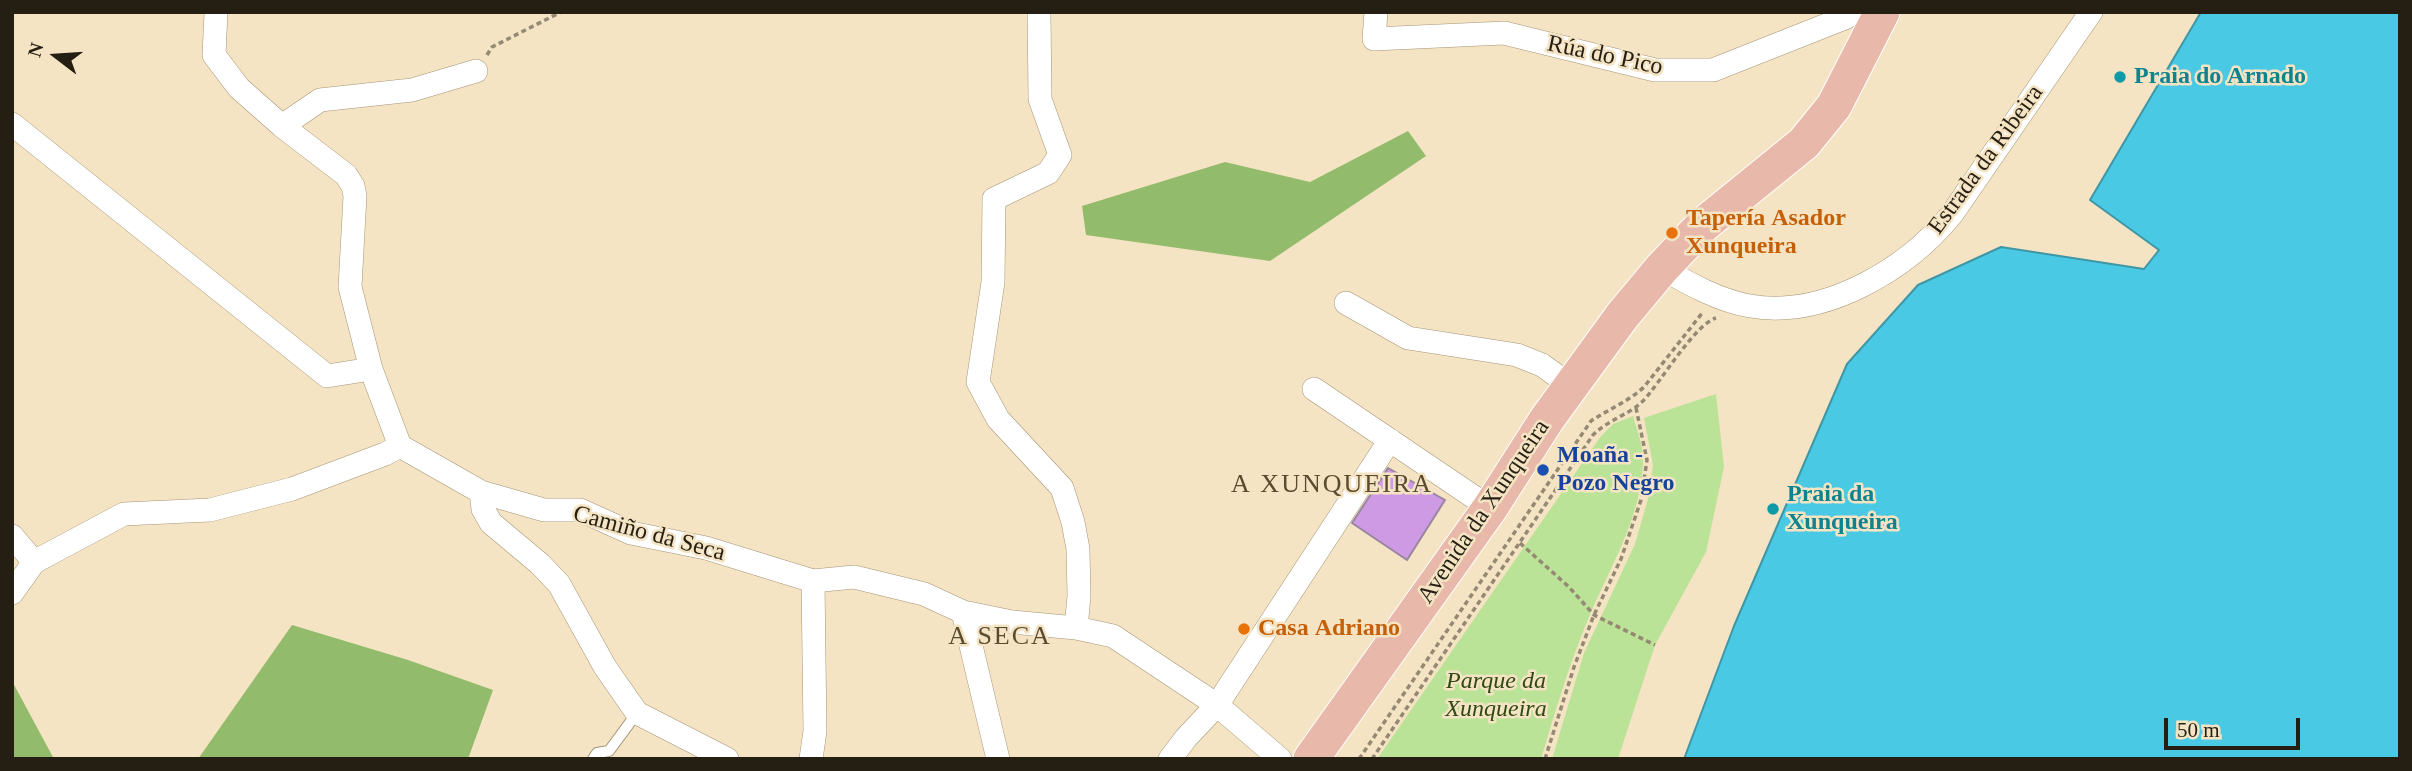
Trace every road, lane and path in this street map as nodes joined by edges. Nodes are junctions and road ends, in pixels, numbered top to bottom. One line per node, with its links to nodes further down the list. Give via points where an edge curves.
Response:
1 (216, 12): 10 (street, via 214,55 239,88)
2 (561, 12): 8 (path, via 492,47)
3 (1039, 12): 30 (street, via 1040,99 1060,155 1048,173 994,198 993,282 978,382 998,419 1062,488 1079,549)
4 (1376, 12): 5 (street, Rúa do Pico, via 1374,39 1504,33 1655,70 1713,70)
5 (1853, 12)
6 (1882, 12): 11 (main road, Avenida da Xunqueira, via 1834,106 1804,143 1703,225)
7 (2091, 12): 11 (street, Estrada da Ribeira, via 1952,214 1896,267 1838,296 1774,307 1751,306)
8 (476, 71): 10 (street, via 412,90 320,100)
9 (12, 124): 15 (street, via 327,376)
10 (282, 125): 15 (street, via 346,175 353,186 350,287)
11 (1662, 275): 16 (main road, Avenida da Xunqueira, via 1622,316)
12 (1346, 303): 16 (street, via 1408,338 1517,355 1542,365)
13 (1708, 309): 42 (path, via 1634,397 1591,421)
14 (1720, 317): 18 (path, via 1701,328)
15 (371, 369): 20 (street)
16 (1571, 386): 22 (main road, Avenida da Xunqueira)
17 (1314, 389): 19 (street)
18 (1636, 408): 24 (path, via 1593,435); 29 (path, via 1647,460 1641,500 1621,559)
19 (1390, 440): 22 (street); 32 (street)
20 (400, 446): 21 (street, Camiño da Seca); 25 (street, via 292,489 209,510 124,514)
21 (481, 492): 26 (street, Camiño da Seca, via 544,509 580,510 631,533 706,548); 33 (street, via 491,523 559,584 605,667)
22 (1490, 508): 41 (main road, Avenida da Xunqueira)
23 (12, 536): 25 (street)
24 (1520, 543): 29 (path); 43 (path)
25 (34, 562): 27 (street)
26 (813, 581): 28 (street, Camiño da Seca, via 854,577 924,594); 37 (street, via 815,731)
27 (12, 593)
28 (963, 612): 30 (street, Camiño da Seca); 38 (street)
29 (1594, 615): 31 (path); 44 (path)
30 (1076, 628): 32 (street, Camiño da Seca, via 1112,636)
31 (1654, 645)
32 (1217, 705): 39 (street); 40 (street, Camiño da Seca)
33 (637, 713): 34 (lane); 36 (street)
34 (611, 755): 35 (lane, via 597,753)
35 (593, 759)
36 (727, 759)
37 (811, 759)
38 (998, 759)
39 (1170, 759)
40 (1280, 759)
41 (1311, 759)
42 (1359, 759)
43 (1372, 759)
44 (1545, 759)

